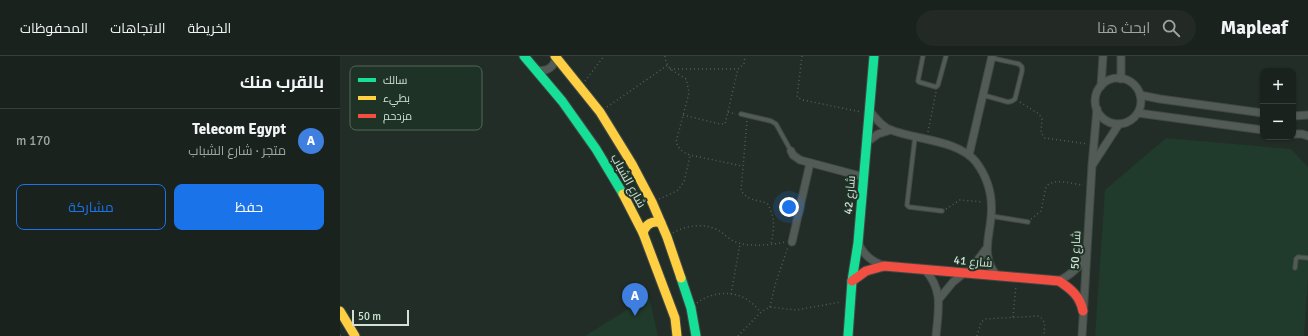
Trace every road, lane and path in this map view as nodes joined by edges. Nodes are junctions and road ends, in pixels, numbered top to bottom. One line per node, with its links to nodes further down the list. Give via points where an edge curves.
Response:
1 (524, 56): 16 (street, شارع الشباب)
2 (604, 56): 20 (path)
3 (665, 56): 13 (path)
4 (745, 56): 15 (path, via 744,64)
5 (802, 56): 27 (path, via 797,97)
6 (874, 56): 27 (street, شارع 42)
7 (923, 56): 18 (lane, via 918,81)
8 (946, 56): 18 (lane)
9 (1103, 56): 19 (street)
10 (1121, 56): 17 (street)
11 (556, 57): 16 (street, via 551,67 542,71); 20 (street, شارع الشباب)
12 (992, 57): 22 (street); 23 (lane, via 1022,67)
13 (668, 65): 14 (path); 25 (path)
14 (670, 69): 15 (path); 31 (path, via 686,79 688,93)
15 (738, 69): 26 (path)
16 (537, 70): 58 (street, شارع الشباب, via 596,149 623,193)
17 (1121, 79): 19 (street, via 1110,80); 21 (street, via 1135,86)
18 (938, 86): 41 (path)
19 (1101, 86): 24 (street, via 1097,95)
20 (580, 87): 25 (street, شارع الشباب)
21 (1140, 95): 28 (street); 29 (street)
22 (983, 96): 23 (lane, via 1008,102); 46 (street)
23 (1015, 99): 43 (path, via 1039,114 1042,118 1041,133 1045,138)
24 (1097, 109): 35 (street, via 1108,122); 43 (street, شارع 50)
25 (600, 112): 52 (street, شارع الشباب)
26 (728, 112): 30 (path); 31 (path, via 724,124)
27 (869, 112): 36 (street); 42 (street, شارع 42)
28 (1260, 112)
29 (1138, 113): 35 (street, via 1130,121); 37 (street)
30 (741, 114): 33 (lane)
31 (683, 115): 45 (path, via 676,142 683,153)
32 (1308, 115): 34 (street)
33 (747, 116): 44 (lane, via 776,124); 49 (path)
34 (1296, 116)
35 (1119, 124): 48 (street)
36 (891, 130): 39 (street); 42 (street, via 878,134)
37 (1260, 130)
38 (1296, 134): 40 (street)
39 (915, 136): 41 (street); 54 (lane, via 907,205)
40 (1308, 136)
41 (926, 139): 46 (street, via 964,151)
42 (866, 142): 50 (street, شارع 42)
43 (1094, 145): 48 (street, شارع 50)
44 (791, 150): 47 (street, via 800,160)
45 (690, 155): 49 (path); 52 (path, via 684,182 677,191)
46 (969, 155): 53 (street, via 982,170)
47 (810, 163): 50 (street); 60 (street)
48 (1092, 165): 51 (street, شارع 50)
49 (742, 166): 63 (path, via 743,195 767,203 772,212 774,225)
50 (864, 177): 61 (street, شارع 42)
51 (1091, 186): 56 (path, via 1055,182 1048,184 1041,211); 65 (street, شارع 50)
52 (652, 202): 57 (street, شارع الشباب)
53 (991, 203): 54 (path, via 960,200); 55 (street)
54 (942, 211)
55 (991, 216): 56 (lane); 64 (street)
56 (1028, 222)
57 (661, 223): 58 (street, via 649,223); 59 (street, شارع الشباب)
58 (643, 233): 86 (street, شارع الشباب, via 675,318)
59 (667, 237): 62 (path, via 682,228 700,225 717,230); 79 (street, شارع الشباب)
60 (792, 241): 63 (path); 78 (path, via 782,263)
61 (858, 243): 67 (street, شارع 41, via 868,258); 73 (street, شارع 42)
62 (740, 244): 63 (path); 75 (path)
63 (771, 245)
64 (986, 249): 70 (street); 71 (street, via 989,264)
65 (1087, 252): 74 (street, via 1083,262); 81 (street, شارع 50)
66 (1308, 258): 68 (lane, via 1296,259)
67 (884, 266): 69 (street, شارع 41); 73 (street, شارع 41, via 863,272)
68 (1295, 268)
69 (926, 270): 70 (street, شارع 41); 76 (street, via 936,286)
70 (966, 273): 71 (street, شارع 41); 76 (street, via 953,282)
71 (997, 276): 72 (street, شارع 41)
72 (1017, 278): 74 (street, شارع 41); 83 (path)
73 (852, 281): 77 (street, شارع 42)
74 (1059, 281): 81 (street, via 1076,294 1082,302)
75 (731, 294): 79 (path, via 710,296); 82 (path, via 748,300)
76 (939, 299): 84 (street)
77 (851, 300): 78 (path, via 796,310); 89 (street, شارع 42)
78 (770, 307): 82 (path)
79 (691, 308): 87 (street, شارع الشباب)
80 (340, 311): 85 (street)
81 (1084, 311): 94 (street, شارع 50)
82 (761, 312): 88 (path)
83 (1013, 317): 92 (path, via 986,319 981,322); 93 (path, via 1039,316 1044,320)
84 (937, 327): 90 (street); 91 (street)
85 (355, 336)
86 (678, 336)
87 (696, 336)
88 (738, 336)
89 (848, 336)
90 (936, 336)
91 (943, 336)
92 (977, 336)
93 (1044, 336)
94 (1082, 336)

